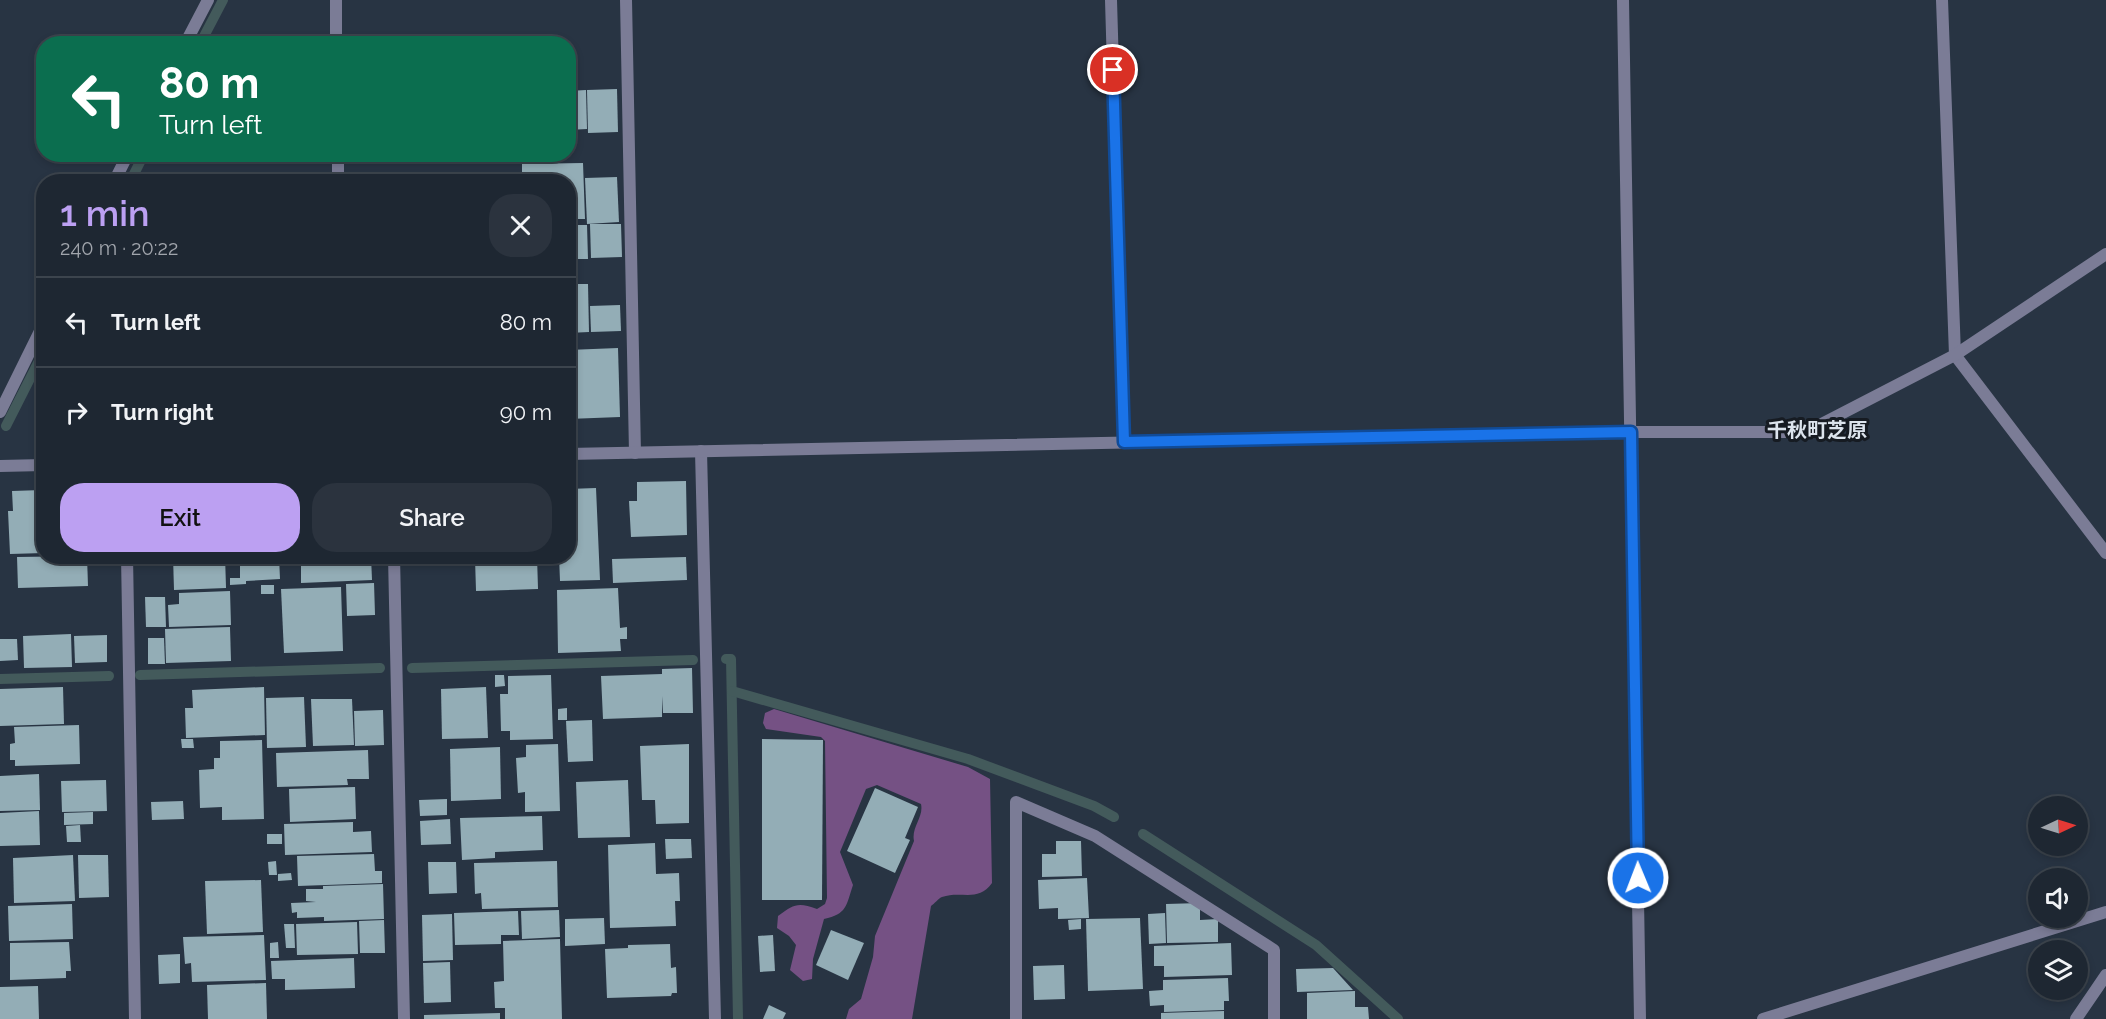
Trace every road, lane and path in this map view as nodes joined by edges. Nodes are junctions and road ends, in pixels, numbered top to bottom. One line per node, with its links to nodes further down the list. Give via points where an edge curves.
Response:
1 (208, 0): 7 (street)
2 (336, 0): 8 (street)
3 (626, 0): 16 (street)
4 (1111, 0): 14 (street)
5 (1623, 0): 13 (street)
6 (1942, 0): 11 (street)
7 (189, 36)
8 (336, 36)
9 (2106, 254): 11 (street)
10 (36, 339): 12 (street)
11 (1955, 355): 13 (street, via 1806,432); 20 (street)
12 (0, 412)
13 (1631, 432): 14 (street); 30 (street)
14 (1124, 442): 15 (street)
15 (701, 451): 16 (street); 27 (street)
16 (635, 453): 17 (street)
17 (576, 454)
18 (36, 465): 19 (street)
19 (0, 466)
20 (2106, 553)
21 (127, 564): 25 (street)
22 (394, 564): 26 (street)
23 (2106, 912): 31 (street)
24 (2106, 975): 32 (street)
25 (135, 1019)
26 (404, 1019)
27 (715, 1019)
28 (1016, 1019): 29 (street, via 1016,802 1095,836 1274,950)
29 (1274, 1019)
30 (1640, 1019)
31 (1762, 1019)
32 (2076, 1019)

